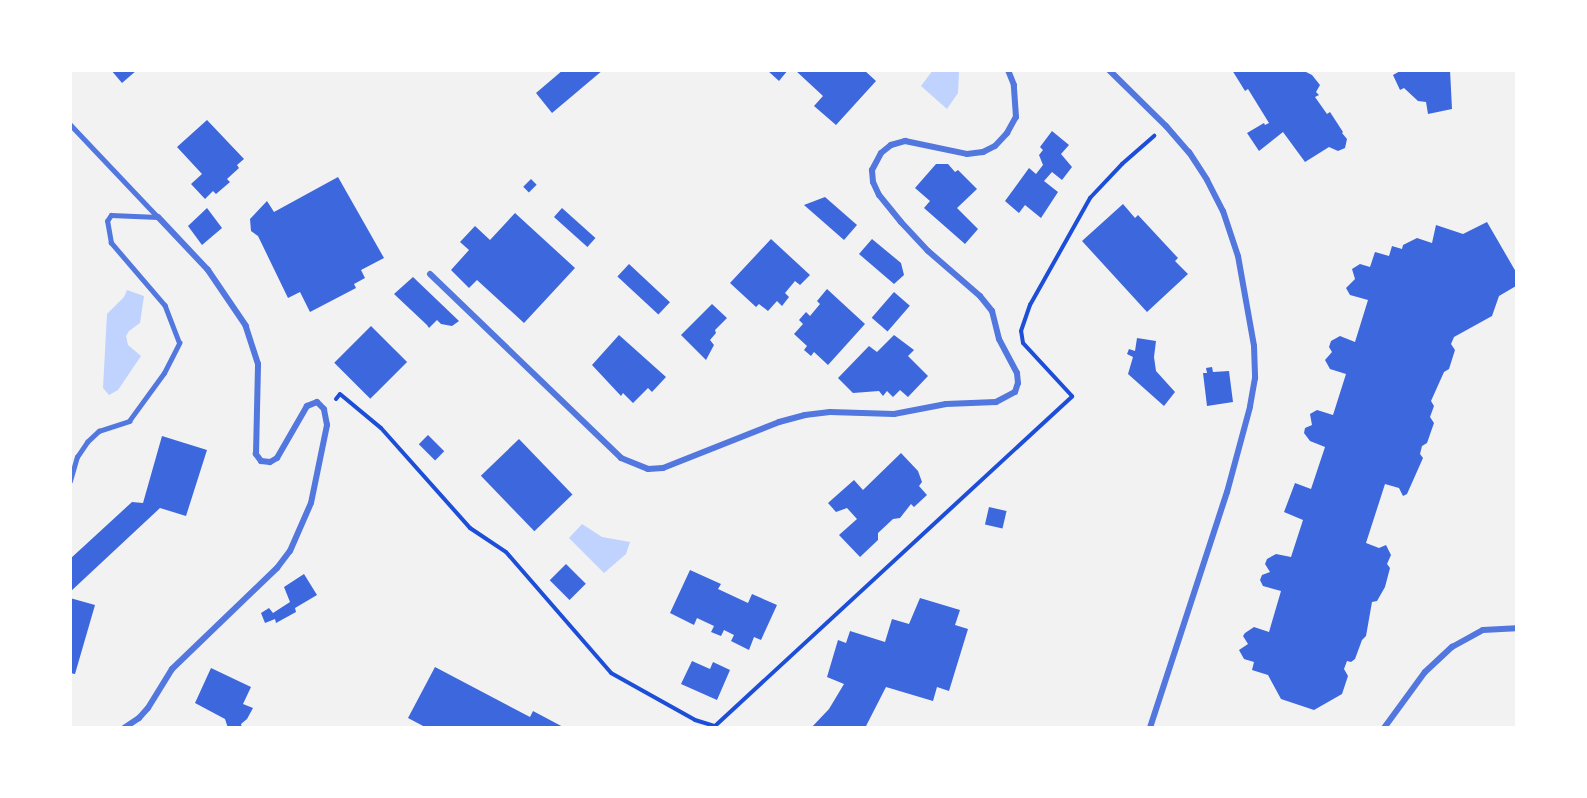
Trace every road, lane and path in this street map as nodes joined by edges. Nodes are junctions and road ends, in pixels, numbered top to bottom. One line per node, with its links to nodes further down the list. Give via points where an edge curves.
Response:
1 (1008, 70): 6 (street, via 1014,85 1016,117 994,146 967,154 905,141 881,153 872,170 879,195 928,251 992,311 1018,383 1015,392 996,402 946,404 894,414 805,415 663,468 648,469 621,458)
2 (1109, 70): 4 (street)
3 (70, 124): 5 (lane)
4 (1166, 126): 7 (path, via 1090,198 1030,305 1021,331 1023,343 1072,396 716,726 678,711 611,674 506,552 470,528 381,428 340,394); 11 (street, via 1189,152 1223,212 1238,256 1254,346 1255,378 1227,492)
5 (158, 217): 7 (street, via 208,270 246,326 258,364 256,454 261,461 278,458 307,406 317,402); 8 (lane, via 111,215 107,221 111,243 165,306 179,343 164,373 129,421 99,431 87,442 77,457)
6 (430, 274)
7 (324, 409): 10 (street, via 327,425 310,503 290,551 172,669 139,718)
8 (70, 481)
9 (1516, 628): 12 (street, via 1483,630 1452,647 1425,672)
10 (124, 728)
11 (1150, 728)
12 (1384, 728)

